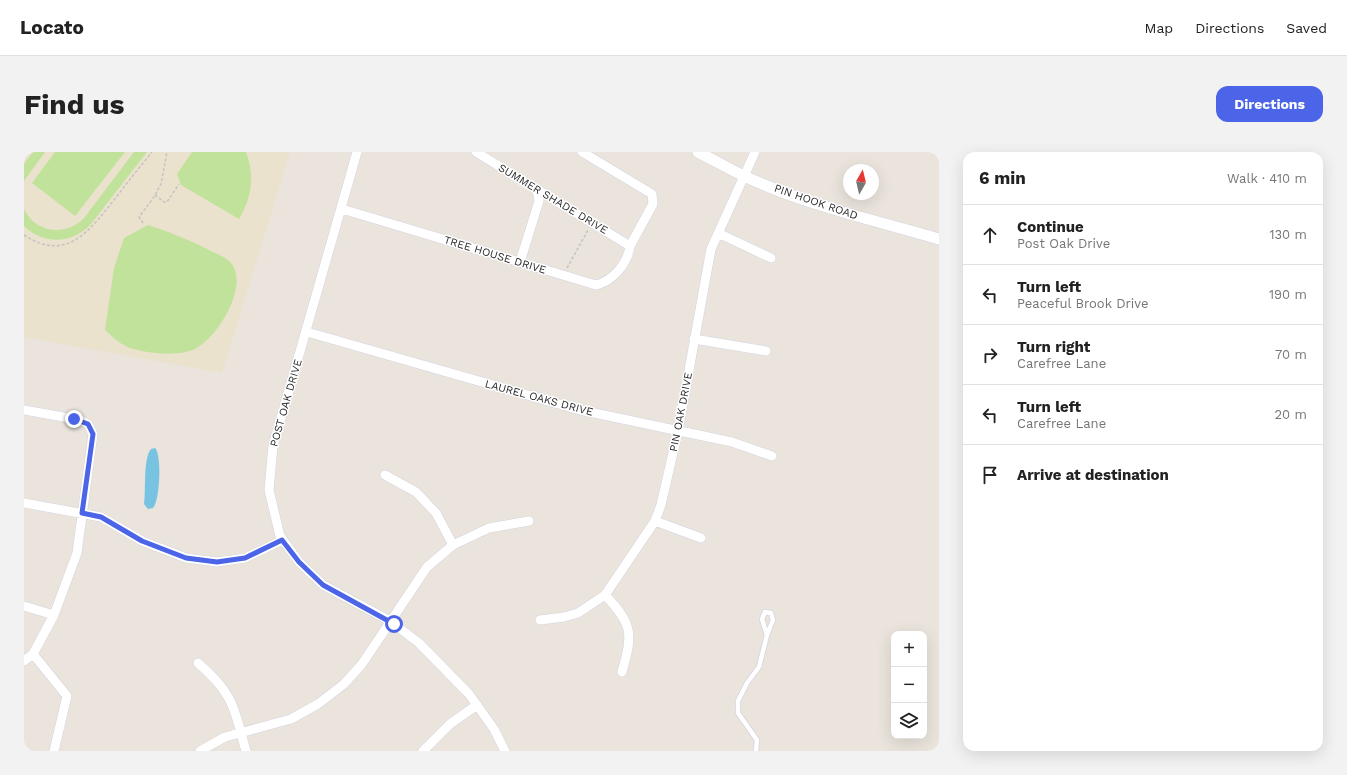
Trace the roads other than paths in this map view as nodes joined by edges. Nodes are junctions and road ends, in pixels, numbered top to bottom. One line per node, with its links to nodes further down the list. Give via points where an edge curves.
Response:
1 (358, 152): 8 (street, POST OAK DRIVE)
2 (476, 152): 7 (street, SUMMER SHADE DRIVE)
3 (582, 152): 11 (street, TREE HOUSE DRIVE, via 652,194 654,204)
4 (698, 152): 6 (street, PIN HOOK ROAD)
5 (755, 152): 6 (street, PIN OAK DRIVE)
6 (745, 176): 9 (street, PIN OAK DRIVE); 10 (street, PIN HOOK ROAD, via 853,215)
7 (537, 189): 11 (street, SUMMER SHADE DRIVE); 13 (street, via 539,201)
8 (342, 209): 13 (street, TREE HOUSE DRIVE); 14 (street, POST OAK DRIVE)
9 (718, 233): 12 (street); 15 (street, PIN OAK DRIVE, via 710,250)
10 (939, 239)
11 (630, 246): 13 (street, TREE HOUSE DRIVE, via 629,254 612,277 605,283 596,285)
12 (771, 258)
13 (520, 262)
14 (307, 332): 18 (street, LAUREL OAKS DRIVE, via 580,410); 26 (street, POST OAK DRIVE, via 273,446 269,490)
15 (694, 339): 16 (street); 18 (street, PIN OAK DRIVE)
16 (766, 351)
17 (24, 410): 22 (street, via 80,420 91,428 92,441)
18 (678, 431): 19 (street, LAUREL OAKS DRIVE, via 732,442); 23 (street, PIN OAK DRIVE)
19 (772, 456)
20 (385, 475): 27 (street, via 416,492 436,513)
21 (24, 503): 22 (street)
22 (82, 513): 26 (street, via 101,517 142,541 186,558 217,562 245,558); 30 (street, via 77,553)
23 (655, 521): 25 (street); 28 (street, PIN OAK DRIVE)
24 (529, 522): 27 (street, via 489,528)
25 (701, 538)
26 (282, 540): 32 (street, POST OAK DRIVE, via 299,562 323,585)
27 (453, 545): 32 (street, via 427,567)
28 (605, 595): 31 (street, PIN OAK DRIVE, via 578,613); 37 (street, via 618,608 627,623 629,647)
29 (24, 606): 30 (street)
30 (54, 615): 34 (street)
31 (540, 620)
32 (390, 621): 38 (street, POST OAK DRIVE, via 419,643 469,694); 39 (street, via 353,675 318,704 290,719)
33 (767, 635): 45 (lane, via 759,667 738,701 738,713 757,740)
34 (33, 654): 35 (street); 40 (street, via 67,696)
35 (24, 661)
36 (198, 663): 39 (street, via 214,677 230,697)
37 (622, 672)
38 (477, 706): 43 (street, via 450,724); 44 (street, POST OAK DRIVE, via 494,729)
39 (241, 734): 41 (street, via 225,737); 42 (street)
40 (54, 751)
41 (200, 751)
42 (246, 751)
43 (423, 751)
44 (504, 751)
45 (756, 751)

